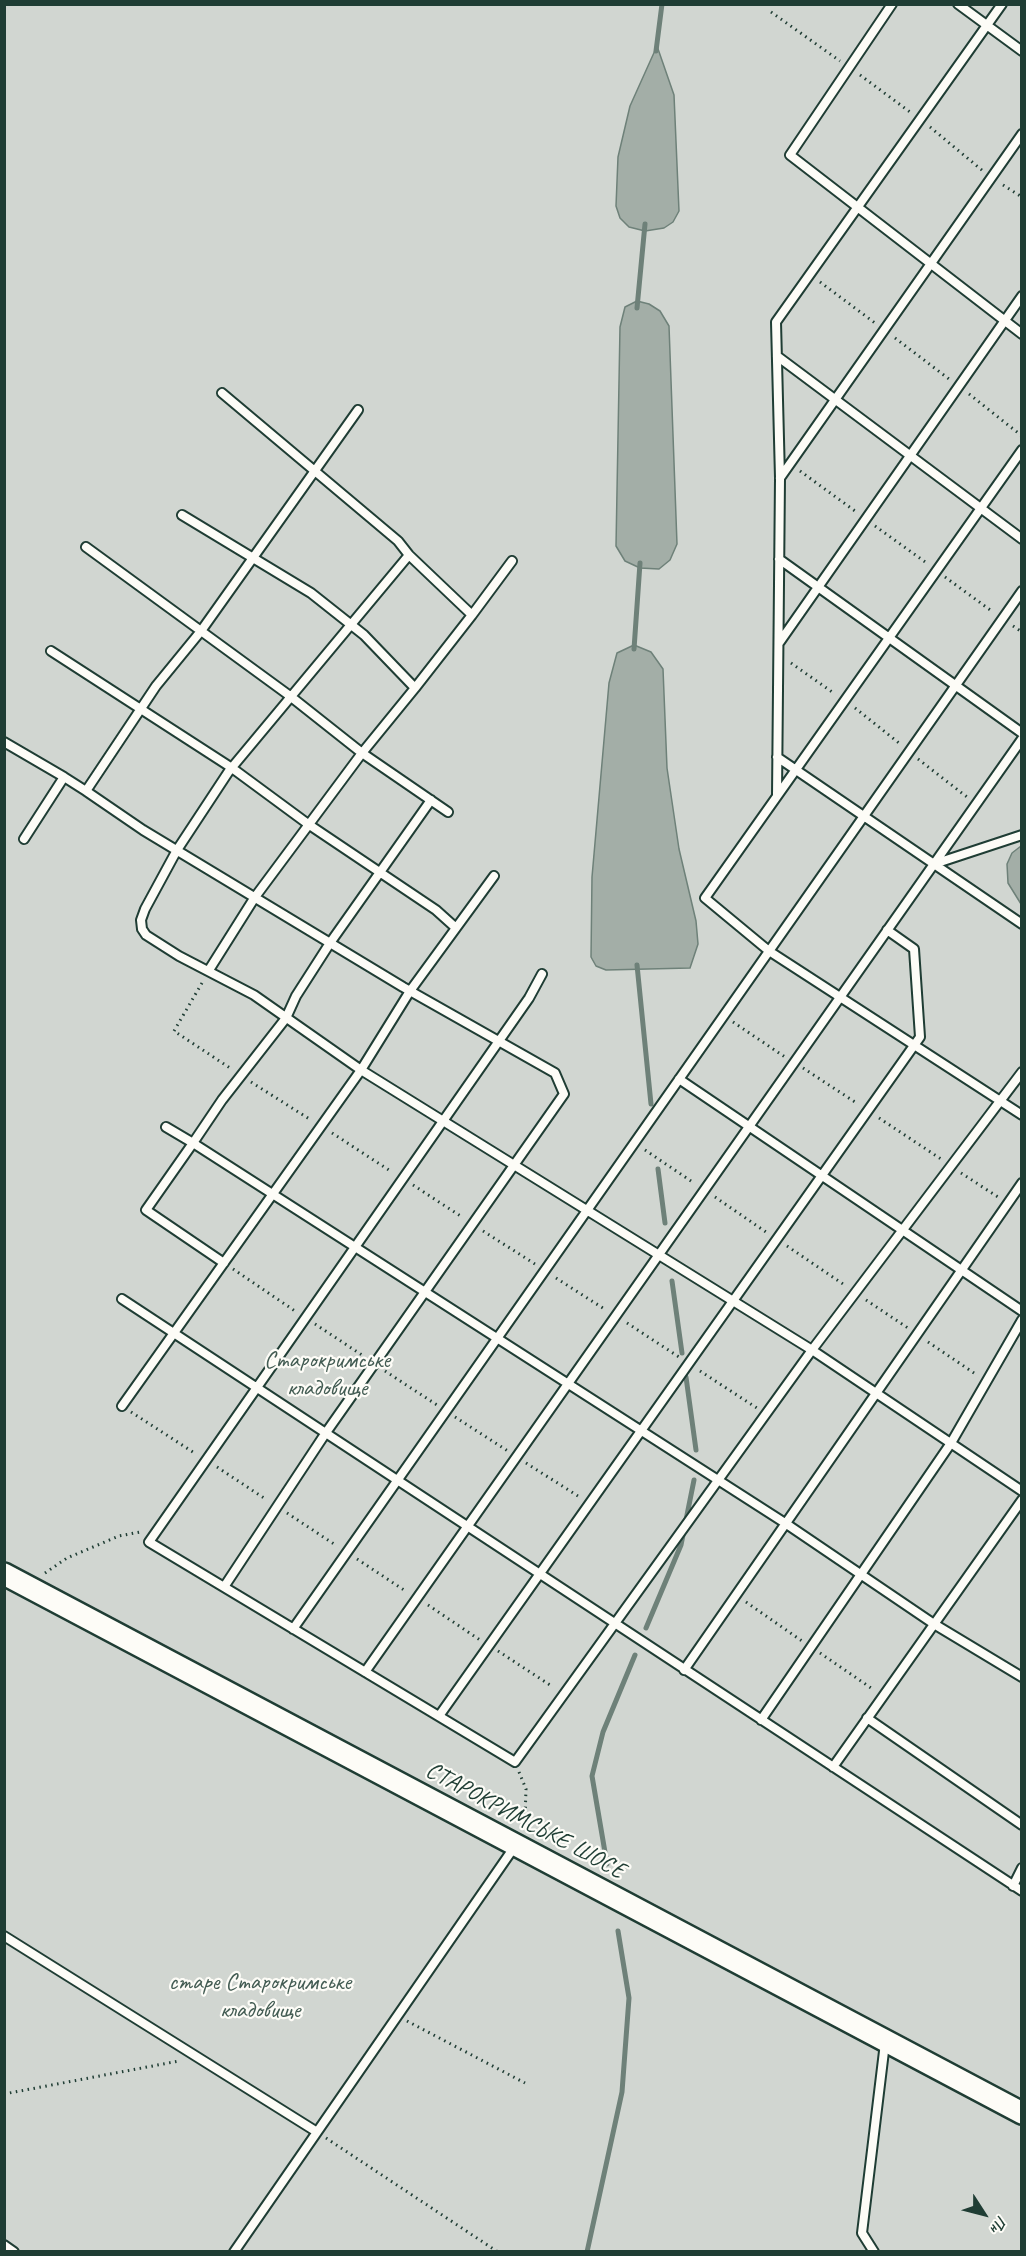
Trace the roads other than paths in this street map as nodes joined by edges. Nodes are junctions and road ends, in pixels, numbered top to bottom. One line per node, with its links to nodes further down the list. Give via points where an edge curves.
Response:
1 (892, 4): 7 (lane, via 790,155)
2 (958, 4): 4 (lane)
3 (1002, 4): 4 (lane)
4 (987, 25): 5 (lane); 7 (lane)
5 (1022, 51)
6 (1022, 134): 8 (lane)
7 (858, 208): 8 (lane); 12 (lane, via 776,322)
8 (931, 264): 10 (lane); 14 (lane)
9 (1022, 296): 10 (lane)
10 (1005, 321): 11 (lane); 17 (lane)
11 (1022, 333)
12 (777, 356): 14 (lane); 19 (lane)
13 (222, 393): 18 (lane)
14 (835, 400): 17 (lane); 19 (lane)
15 (358, 410): 18 (lane)
16 (1022, 450): 20 (lane)
17 (910, 456): 20 (lane); 28 (lane)
18 (315, 470): 24 (lane, via 398,541); 25 (lane)
19 (780, 478): 26 (lane)
20 (980, 508): 22 (lane); 33 (lane)
21 (182, 515): 25 (lane)
22 (1022, 539)
23 (86, 547): 32 (lane)
24 (409, 555): 30 (lane); 31 (lane)
25 (252, 558): 31 (lane, via 311,593); 32 (lane)
26 (779, 559): 28 (lane); 34 (lane)
27 (512, 561): 30 (lane)
28 (818, 587): 33 (lane); 34 (lane)
29 (1022, 591): 36 (lane)
30 (472, 615): 37 (lane)
31 (350, 624): 37 (lane); 38 (lane)
32 (201, 631): 38 (lane); 39 (lane)
33 (889, 638): 36 (lane); 46 (lane)
34 (778, 644): 44 (lane)
35 (51, 651): 39 (lane)
36 (955, 685): 40 (lane); 52 (lane)
37 (415, 688): 43 (lane)
38 (290, 696): 43 (lane); 45 (lane)
39 (141, 708): 45 (lane); 48 (lane)
40 (1022, 733)
41 (1022, 739): 57 (lane)
42 (4, 742): 47 (lane)
43 (362, 753): 50 (lane); 53 (lane)
44 (777, 757): 46 (lane); 49 (lane)
45 (232, 768): 53 (lane); 56 (lane)
46 (796, 770): 49 (lane); 52 (lane)
47 (64, 777): 48 (lane); 55 (lane)
48 (86, 790): 56 (lane)
49 (777, 796): 65 (lane, via 705,898)
50 (431, 800): 51 (lane); 58 (lane)
51 (448, 812)
52 (864, 816): 57 (lane); 65 (lane)
53 (308, 824): 58 (lane); 60 (lane)
54 (1022, 835): 57 (lane)
55 (24, 838)
56 (177, 850): 60 (lane); 66 (lane, via 145,909 142,929 180,956)
57 (933, 864): 61 (lane); 63 (lane)
58 (379, 872): 62 (lane); 64 (lane)
59 (494, 876): 62 (lane)
60 (255, 897): 64 (lane); 66 (lane)
61 (1022, 924)
62 (456, 928): 68 (lane)
63 (887, 930): 69 (lane); 72 (lane, via 914,949 920,1037)
64 (330, 943): 68 (lane); 70 (lane)
65 (770, 951): 69 (lane); 75 (lane)
66 (210, 970): 70 (lane)
67 (542, 974): 71 (lane)
68 (410, 991): 71 (lane); 73 (lane)
69 (840, 997): 72 (lane); 80 (lane)
70 (286, 1018): 73 (lane); 81 (lane)
71 (499, 1041): 78 (lane); 82 (lane, via 555,1073 564,1094)
72 (914, 1045): 76 (lane); 83 (lane)
73 (361, 1070): 78 (lane); 85 (lane)
74 (1022, 1072): 76 (lane)
75 (679, 1079): 80 (lane); 86 (lane)
76 (1000, 1101): 77 (lane); 87 (lane)
77 (1022, 1115)
78 (443, 1120): 82 (lane); 88 (lane)
79 (166, 1127): 81 (lane)
80 (749, 1127): 83 (lane); 89 (lane)
81 (193, 1143): 85 (lane); 90 (lane, via 146,1210)
82 (514, 1166): 86 (lane); 92 (lane)
83 (822, 1176): 87 (lane); 94 (lane)
84 (1022, 1183): 91 (lane)
85 (272, 1195): 88 (lane); 90 (lane)
86 (586, 1212): 89 (lane); 98 (lane)
87 (902, 1230): 91 (lane); 99 (lane)
88 (354, 1248): 92 (lane); 101 (lane)
89 (658, 1255): 94 (lane); 100 (lane)
90 (224, 1263): 97 (lane)
91 (960, 1269): 95 (lane); 102 (lane)
92 (425, 1293): 98 (lane); 105 (lane)
93 (122, 1299): 97 (lane)
94 (733, 1302): 99 (lane); 104 (lane)
95 (1022, 1311)
96 (1022, 1320): 106 (lane)
97 (173, 1334): 101 (lane); 103 (lane)
98 (497, 1339): 100 (lane); 108 (lane)
99 (812, 1350): 102 (lane); 107 (lane)
100 (567, 1384): 104 (lane); 112 (lane)
101 (256, 1389): 105 (lane); 116 (lane, via 149,1542)
102 (875, 1393): 106 (lane); 111 (lane)
103 (122, 1406)
104 (640, 1431): 107 (lane); 115 (lane)
105 (325, 1434): 108 (lane); 116 (lane)
106 (951, 1443): 109 (lane); 114 (lane)
107 (718, 1480): 111 (lane); 117 (lane)
108 (397, 1481): 112 (lane); 119 (lane)
109 (1022, 1491)
110 (1022, 1500): 118 (lane)
111 (785, 1523): 114 (lane); 120 (lane)
112 (467, 1527): 115 (lane); 121 (lane)
113 (4, 1574): 128 (street, СТАРОКРИМСЬКЕ ШОСЕ)
114 (861, 1574): 118 (lane); 125 (lane)
115 (539, 1575): 117 (lane); 123 (lane)
116 (224, 1587): 119 (lane)
117 (615, 1624): 120 (lane); 123 (lane, via 515,1762)
118 (934, 1624): 122 (lane); 124 (lane)
119 (293, 1629): 121 (lane)
120 (684, 1670): 125 (lane)
121 (365, 1672): 123 (lane)
122 (1022, 1677)
123 (439, 1716)
124 (867, 1718): 126 (lane); 127 (lane)
125 (761, 1720): 126 (lane)
126 (832, 1767): 130 (lane)
127 (1022, 1826)
128 (516, 1845): 133 (street, СТАРОКРИМСЬКЕ ШОСЕ); 135 (lane)
129 (1022, 1868): 130 (lane)
130 (1014, 1886): 131 (lane)
131 (1022, 1892)
132 (4, 1936): 135 (lane)
133 (885, 2041): 134 (street, СТАРОКРИМСЬКЕ ШОСЕ); 139 (lane, via 862,2234)
134 (1022, 2113)
135 (317, 2132): 138 (lane)
136 (4, 2245): 137 (lane)
137 (14, 2252)
138 (234, 2252)
139 (874, 2252)

